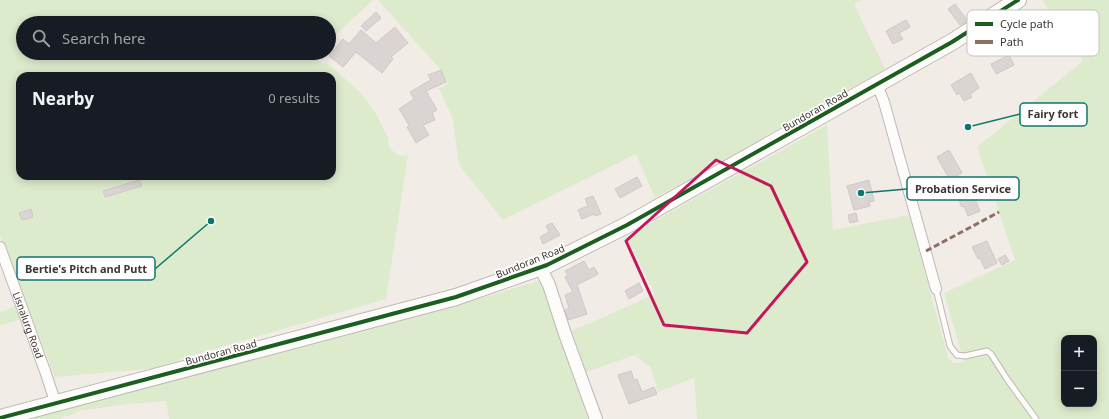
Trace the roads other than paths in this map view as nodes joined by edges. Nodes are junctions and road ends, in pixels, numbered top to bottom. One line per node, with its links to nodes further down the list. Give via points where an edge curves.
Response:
1 (1018, 0): 2 (highway, Bundoran Road)
2 (1002, 10)
3 (967, 32): 4 (highway, Bundoran Road)
4 (877, 84): 6 (highway, Bundoran Road, via 627,225); 7 (street)
5 (0, 247): 8 (street, Lisnalurg Road)
6 (540, 267): 8 (highway, Bundoran Road, via 456,297); 10 (street, via 549,284)
7 (936, 289): 11 (lane, via 950,346 957,355 965,356 987,351 992,354 1006,379)
8 (56, 404): 9 (highway, Bundoran Road)
9 (4, 418)
10 (596, 419)
11 (1036, 419)

